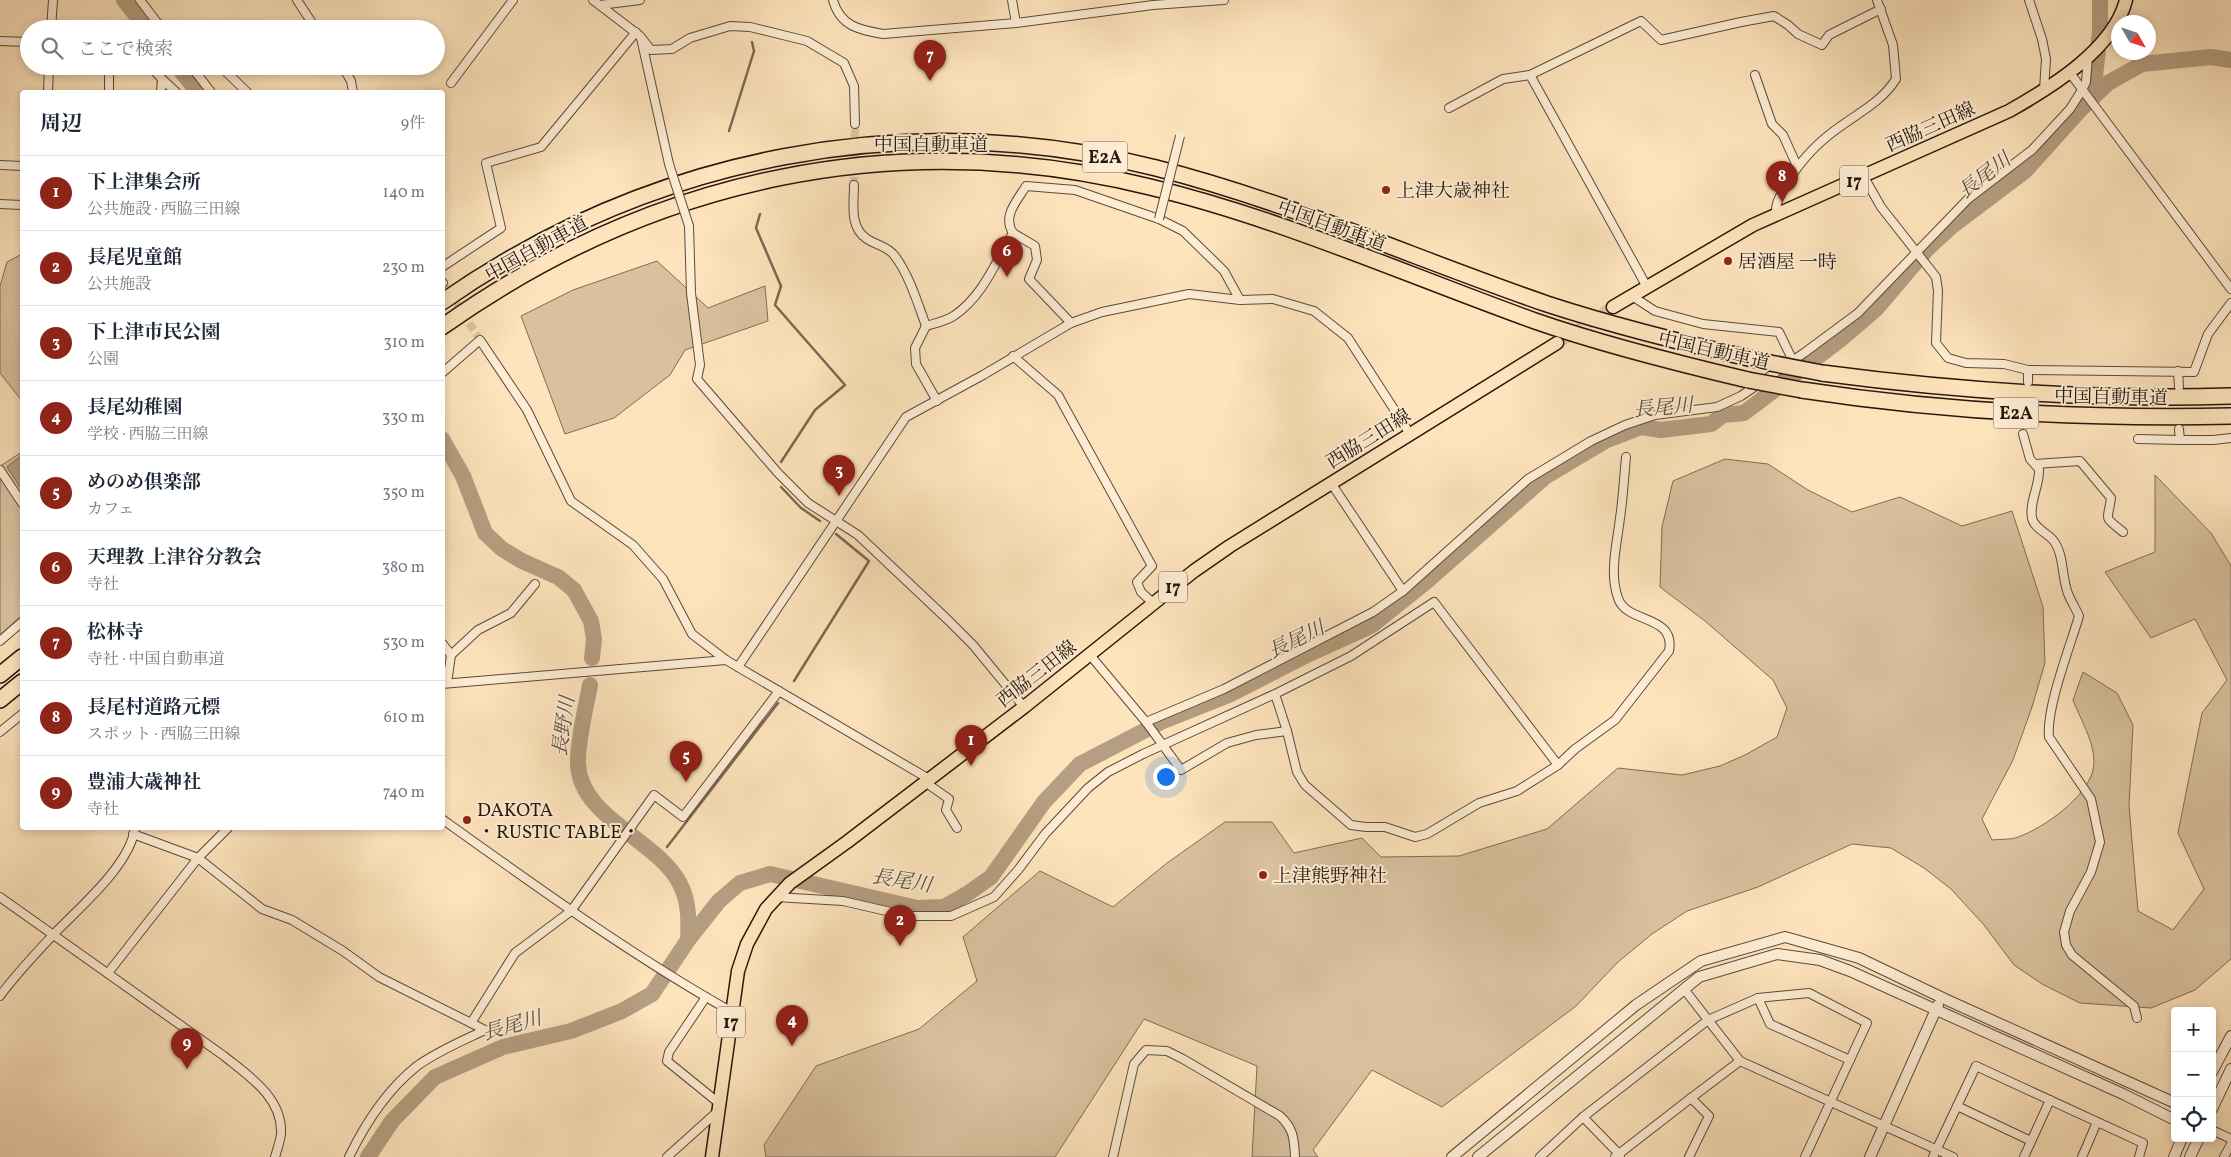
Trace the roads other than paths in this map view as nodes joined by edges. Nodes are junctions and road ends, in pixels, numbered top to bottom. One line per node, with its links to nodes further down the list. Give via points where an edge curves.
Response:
1 (53, 0): 16 (street)
2 (140, 0): 17 (street)
3 (297, 0): 18 (street)
4 (513, 0): 34 (street)
5 (594, 0): 14 (street)
6 (640, 0): 14 (street)
7 (833, 0): 19 (street, via 837,14 851,26 883,34)
8 (1012, 0): 19 (street)
9 (1224, 0): 13 (street)
10 (1877, 0): 15 (street)
11 (2029, 0): 42 (street, via 2046,59)
12 (2126, 0): 23 (main road, 西脇三田線 / 17, via 2116,22)
13 (1153, 3): 19 (street)
14 (600, 5): 20 (street)
15 (1882, 9): 31 (street, via 1829,35 1822,45 1798,34 1774,16 1662,40 1641,21); 49 (street, via 1893,45 1896,79 1880,99 1833,131)
16 (52, 20)
17 (155, 20)
18 (310, 20)
19 (1016, 23)
20 (638, 34): 45 (street, via 651,50 672,49 690,38 730,26 750,27 807,41 844,63 854,86); 58 (street, via 540,146 486,164 501,228); 91 (street, bridge, via 669,164 689,226 691,293 700,365 696,379 778,474 808,503)
21 (0, 41): 22 (street)
22 (20, 42)
23 (2090, 54): 24 (main road, 西脇三田線 / 17); 43 (street)
24 (2070, 72): 42 (main road, 西脇三田線 / 17); 43 (street)
25 (49, 75): 35 (street)
26 (109, 75): 36 (street)
27 (158, 75): 33 (street)
28 (198, 75): 39 (street)
29 (229, 75): 40 (street)
30 (347, 75): 41 (street)
31 (1530, 75): 44 (street, via 1503,79); 59 (street)
32 (1755, 75): 49 (street, via 1772,124 1783,135)
33 (162, 79): 37 (street); 38 (street)
34 (451, 83)
35 (48, 90)
36 (109, 90)
37 (161, 90)
38 (174, 90)
39 (209, 90)
40 (245, 90)
41 (353, 90)
42 (2044, 90): 50 (main road, 西脇三田線 / 17, via 2009,111)
43 (2082, 90): 57 (street, via 2070,109 2032,150 1968,199); 60 (street)
44 (1449, 108)
45 (855, 124)
46 (1180, 136): 55 (street, bridge)
47 (0, 165): 48 (street)
48 (20, 166)
49 (1797, 166): 54 (street, via 1776,204)
50 (1864, 176): 54 (main road, 西脇三田線 / 17); 57 (street, via 1881,207)
51 (854, 185): 68 (street, via 857,229 894,255)
52 (0, 204): 53 (street)
53 (20, 206)
54 (1776, 214): 59 (main road, 西脇三田線 / 17)
55 (1159, 219): 56 (street, via 1075,190 1026,186 1010,210 1009,226); 63 (street, via 1183,231 1224,271)
56 (1014, 233): 66 (street, via 1035,246 1037,260 1029,279); 68 (street, via 983,288 956,315)
57 (1917, 251): 71 (street, via 1858,312); 73 (street, via 1936,277 1936,343 1948,358)
58 (445, 265)
59 (1646, 287): 61 (main road, 西脇三田線 / 17)
60 (2231, 289)
61 (1632, 296): 65 (main road, 西脇三田線 / 17); 71 (street, via 1655,311 1703,324 1780,332)
62 (445, 300): 77 (highway, 中国自動車道 / E2A, bridge, via 548,239 649,193 701,176 809,151 910,142 974,141 1101,156 1218,185 1547,304 1626,329 1770,363 1917,386 1989,392 2154,398)
63 (1240, 300): 66 (street, via 1189,294 1102,312); 81 (street, via 1273,300 1314,311 1348,338)
64 (2231, 303): 74 (street, via 2208,334 2194,372)
65 (1613, 307)
66 (1071, 322): 70 (street)
67 (445, 325): 79 (highway, 中国自動車道 / E2A, bridge, via 557,256 605,233 703,196 808,171 862,164 973,161 1098,175 1151,187 1290,230 1539,322 1748,380 1869,400 1990,412 2073,416)
68 (926, 326): 78 (street, via 915,348 916,364)
69 (1557, 343): 81 (main road, 西脇三田線 / 17)
70 (1013, 356): 78 (street); 95 (street, via 1058,395 1152,566 1137,582 1141,592)
71 (1792, 361): 94 (street, via 1741,396 1717,407 1655,415 1625,425 1563,456 1528,479)
72 (445, 370): 102 (street, via 480,340 527,410 571,501 633,545 663,579 692,634)
73 (2028, 370): 74 (street); 75 (street)
74 (2178, 371): 76 (street)
75 (2028, 382)
76 (2179, 386)
77 (2231, 396)
78 (937, 400): 91 (street, via 906,417)
79 (2231, 416)
80 (2179, 429): 85 (street)
81 (1410, 434): 89 (main road, 西脇三田線 / 17)
82 (2023, 434): 87 (street, via 2030,459)
83 (2231, 438): 85 (street)
84 (2138, 439): 85 (street)
85 (2180, 440)
86 (1626, 457): 116 (street, via 1616,540 1618,600 1631,613 1657,624 1669,634 1671,642 1669,651 1615,720)
87 (2035, 464): 92 (street, via 2080,461 2111,498 2107,518); 135 (street, via 2039,468 2040,480 2032,517 2057,547 2068,596 2079,616 2048,726 2049,737 2092,799 2100,842 2091,872 2070,911 2064,932 2066,945 2072,955 2134,1006)
88 (0, 470): 90 (street)
89 (1331, 483): 94 (street); 95 (main road, 西脇三田線 / 17, via 1230,546)
90 (20, 500)
91 (835, 520): 103 (street); 110 (street, via 858,535 948,620 973,645)
92 (2123, 532)
93 (535, 584): 100 (street, via 511,613 478,630)
94 (1403, 591): 112 (street, via 1373,612 1319,641)
95 (1153, 603): 99 (main road, 西脇三田線 / 17)
96 (20, 624): 97 (street)
97 (0, 642)
98 (445, 648): 100 (street)
99 (1090, 654): 110 (main road, 西脇三田線 / 17); 112 (street)
100 (451, 655): 106 (street)
101 (20, 659): 104 (highway)
102 (726, 660): 103 (street); 106 (street)
103 (738, 667): 107 (street)
104 (0, 675)
105 (20, 684): 109 (highway)
106 (445, 684)
107 (779, 691): 117 (street); 125 (street, via 683,817 654,795)
108 (1275, 694): 113 (street); 115 (street); 116 (street, via 1351,656 1434,602)
109 (0, 700)
110 (1024, 708): 117 (main road, 西脇三田線 / 17)
111 (20, 716): 114 (street)
112 (1146, 722): 115 (street)
113 (1287, 731): 115 (street, via 1227,743 1181,770); 116 (street, via 1297,772 1305,785 1351,825 1385,827 1415,837 1426,834 1479,803 1517,791)
114 (0, 732)
115 (1163, 744): 124 (street, via 1108,772 1094,783 1045,834 994,897 951,916 908,916 843,901)
116 (1558, 765)
117 (927, 781): 119 (street, via 949,798 946,810); 124 (main road, 西脇三田線 / 17, via 790,883)
118 (445, 821): 125 (street)
119 (957, 828)
120 (226, 830): 122 (street)
121 (134, 831): 122 (street); 126 (street, via 111,876)
122 (198, 858): 127 (street); 137 (street, via 262,909 292,920 379,977)
123 (0, 896): 126 (street)
124 (776, 897): 134 (main road, 西脇三田線 / 17, via 747,944 738,971)
125 (571, 911): 130 (street); 137 (street, via 515,953)
126 (53, 934): 127 (street); 129 (street)
127 (108, 973): 162 (street, via 259,1085 276,1104 280,1120 281,1134)
128 (1684, 989): 133 (street, via 1699,977 1777,954 1820,960); 136 (street); 169 (street)
129 (0, 996)
130 (706, 997): 134 (street); 149 (street, via 669,1052 667,1061)
131 (1941, 997): 133 (street); 145 (street); 168 (street, via 1859,958 1785,937 1701,961 1636,1005)
132 (1758, 998): 136 (street); 139 (street, via 1770,1024); 139 (street, via 1809,993 1867,1023)
133 (1936, 1010): 151 (street); 153 (street)
134 (732, 1012): 149 (main road, 西脇三田線 / 17)
135 (2137, 1018)
136 (1708, 1020): 140 (street); 150 (street)
137 (471, 1023): 163 (street, via 485,1030 417,1066 372,1117)
138 (2231, 1036): 141 (street)
139 (1850, 1060): 147 (street)
140 (1740, 1061): 143 (street); 147 (street)
141 (2216, 1064)
142 (2231, 1069): 146 (street)
143 (1691, 1098): 161 (street); 171 (street, via 1709,1116)
144 (2050, 1100): 148 (street, via 1976,1066); 152 (street); 156 (street)
145 (2171, 1101)
146 (2216, 1101)
147 (1831, 1102): 153 (street); 172 (street)
148 (1958, 1106): 156 (street); 160 (street)
149 (719, 1107): 164 (street); 165 (main road, 西脇三田線 / 17)
150 (1583, 1117): 161 (street); 170 (street)
151 (2171, 1118)
152 (2097, 1122): 177 (street); 178 (street, via 2143,1143)
153 (1886, 1125): 160 (street); 173 (street)
154 (2216, 1132): 155 (street)
155 (2231, 1140)
156 (2031, 1141): 176 (street)
157 (2180, 1142): 179 (street)
158 (2197, 1142): 180 (street)
159 (2231, 1144): 181 (street)
160 (1936, 1149): 174 (street); 175 (street)
161 (1619, 1156)
162 (275, 1157)
163 (349, 1157)
164 (667, 1157)
165 (712, 1157)
166 (1112, 1157): 167 (street, via 1134,1064 1146,1050 1167,1051 1280,1116 1289,1124)
167 (1295, 1157)
168 (1452, 1157)
169 (1478, 1157)
170 (1540, 1157)
171 (1690, 1157)
172 (1806, 1157)
173 (1870, 1157)
174 (1933, 1157)
175 (1953, 1157)
176 (2024, 1157)
177 (2082, 1157)
178 (2139, 1157)
179 (2174, 1157)
180 (2190, 1157)
181 (2224, 1157)

